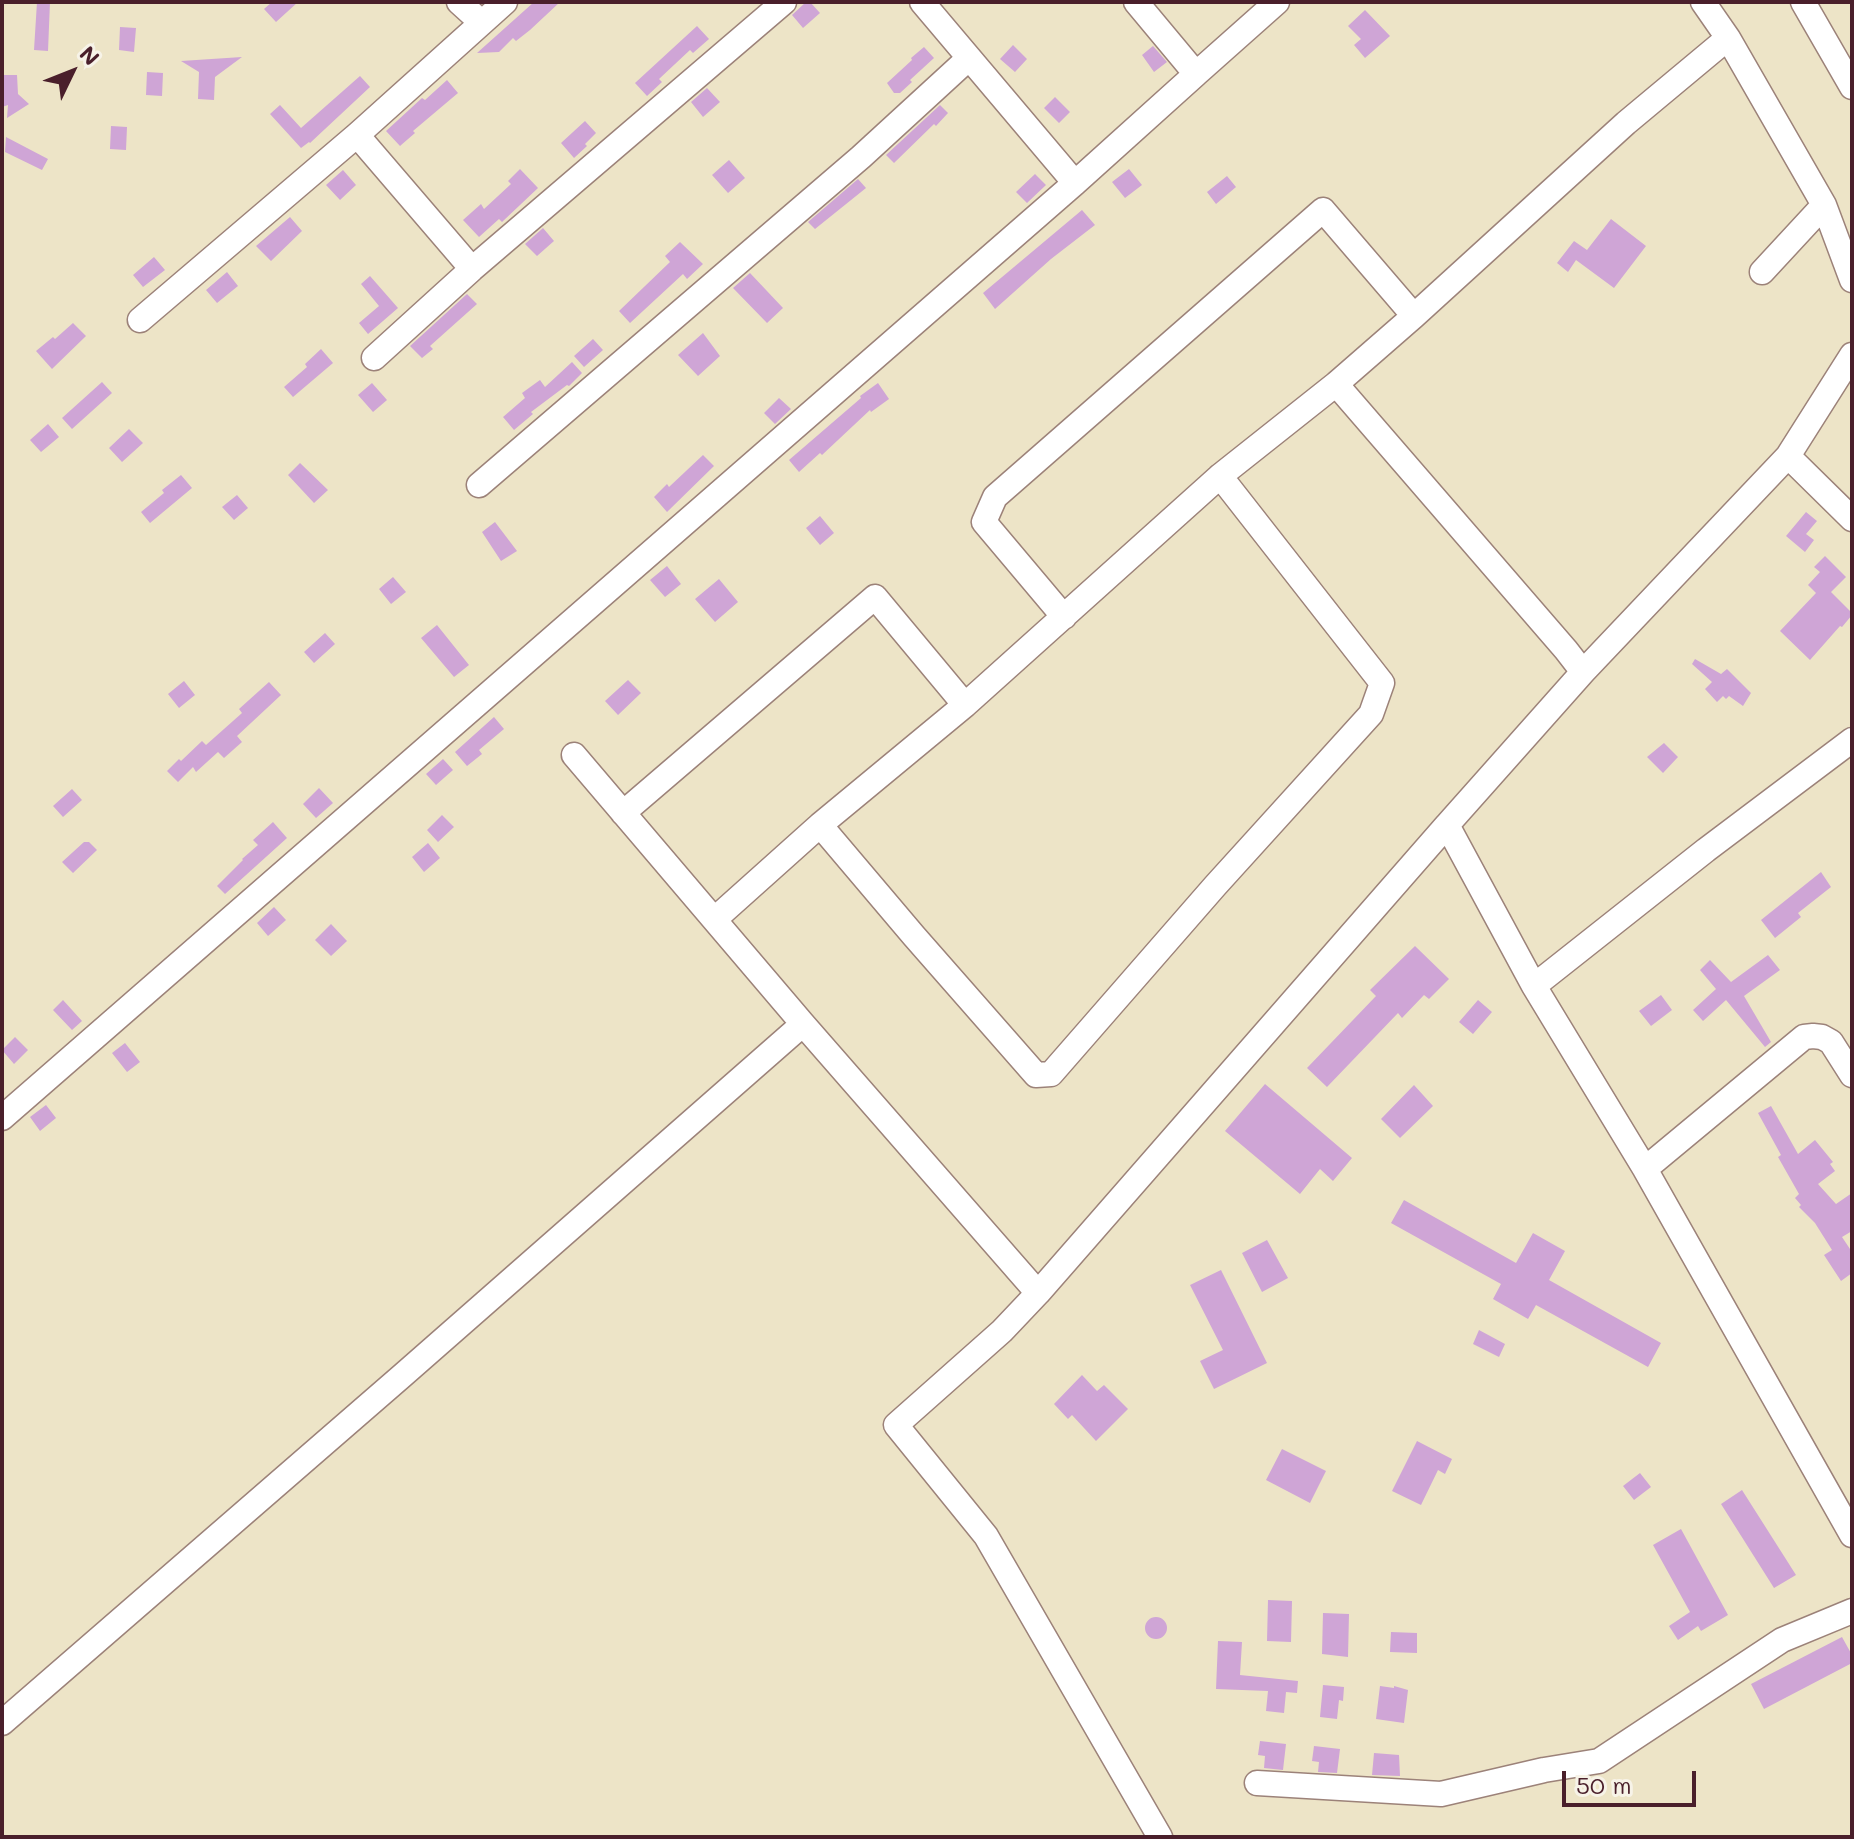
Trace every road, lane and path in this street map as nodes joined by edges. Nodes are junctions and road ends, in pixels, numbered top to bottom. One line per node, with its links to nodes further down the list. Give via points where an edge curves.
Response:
1 (459, 2): 9 (street)
2 (505, 2): 9 (street)
3 (784, 2): 17 (street)
4 (922, 2): 11 (street)
5 (1136, 2): 12 (street)
6 (1277, 2): 12 (street)
7 (1703, 2): 10 (street)
8 (1803, 2): 13 (street)
9 (481, 22): 14 (street)
10 (1728, 38): 16 (street); 20 (street)
11 (969, 58): 15 (street); 27 (street)
12 (1196, 74): 15 (street)
13 (1852, 87)
14 (357, 135): 17 (street); 21 (street)
15 (1075, 183): 41 (street)
16 (1824, 205): 18 (street); 19 (street)
17 (472, 269): 23 (street)
18 (1762, 272)
19 (1852, 280)
20 (1414, 316): 24 (street); 29 (street, via 1323,210 995,497 984,522)
21 (140, 320)
22 (1852, 355): 25 (street)
23 (374, 358)
24 (1336, 384): 26 (street); 30 (street)
25 (1788, 456): 28 (street); 30 (street)
26 (1220, 476): 29 (street); 35 (street, via 1382,683 1371,714 1051,1074 1036,1075)
27 (479, 485)
28 (1852, 519)
29 (1064, 617): 31 (street)
30 (1583, 672): 36 (street)
31 (965, 705): 34 (street, via 875,597); 35 (street)
32 (1852, 740): 38 (street)
33 (574, 755): 34 (street)
34 (623, 813): 37 (street)
35 (820, 825): 37 (street)
36 (1447, 825): 38 (street); 43 (street)
37 (715, 919): 39 (street)
38 (1534, 986): 42 (street)
39 (803, 1024): 43 (street); 46 (street)
40 (1852, 1075): 42 (street, via 1831,1042 1804,1037)
41 (2, 1118)
42 (1645, 1169): 44 (street)
43 (1038, 1293): 48 (street, via 896,1425 986,1536)
44 (1852, 1535)
45 (1852, 1611): 47 (street, via 1782,1640 1599,1761 1441,1794)
46 (2, 1723)
47 (1257, 1783)
48 (1160, 1837)

